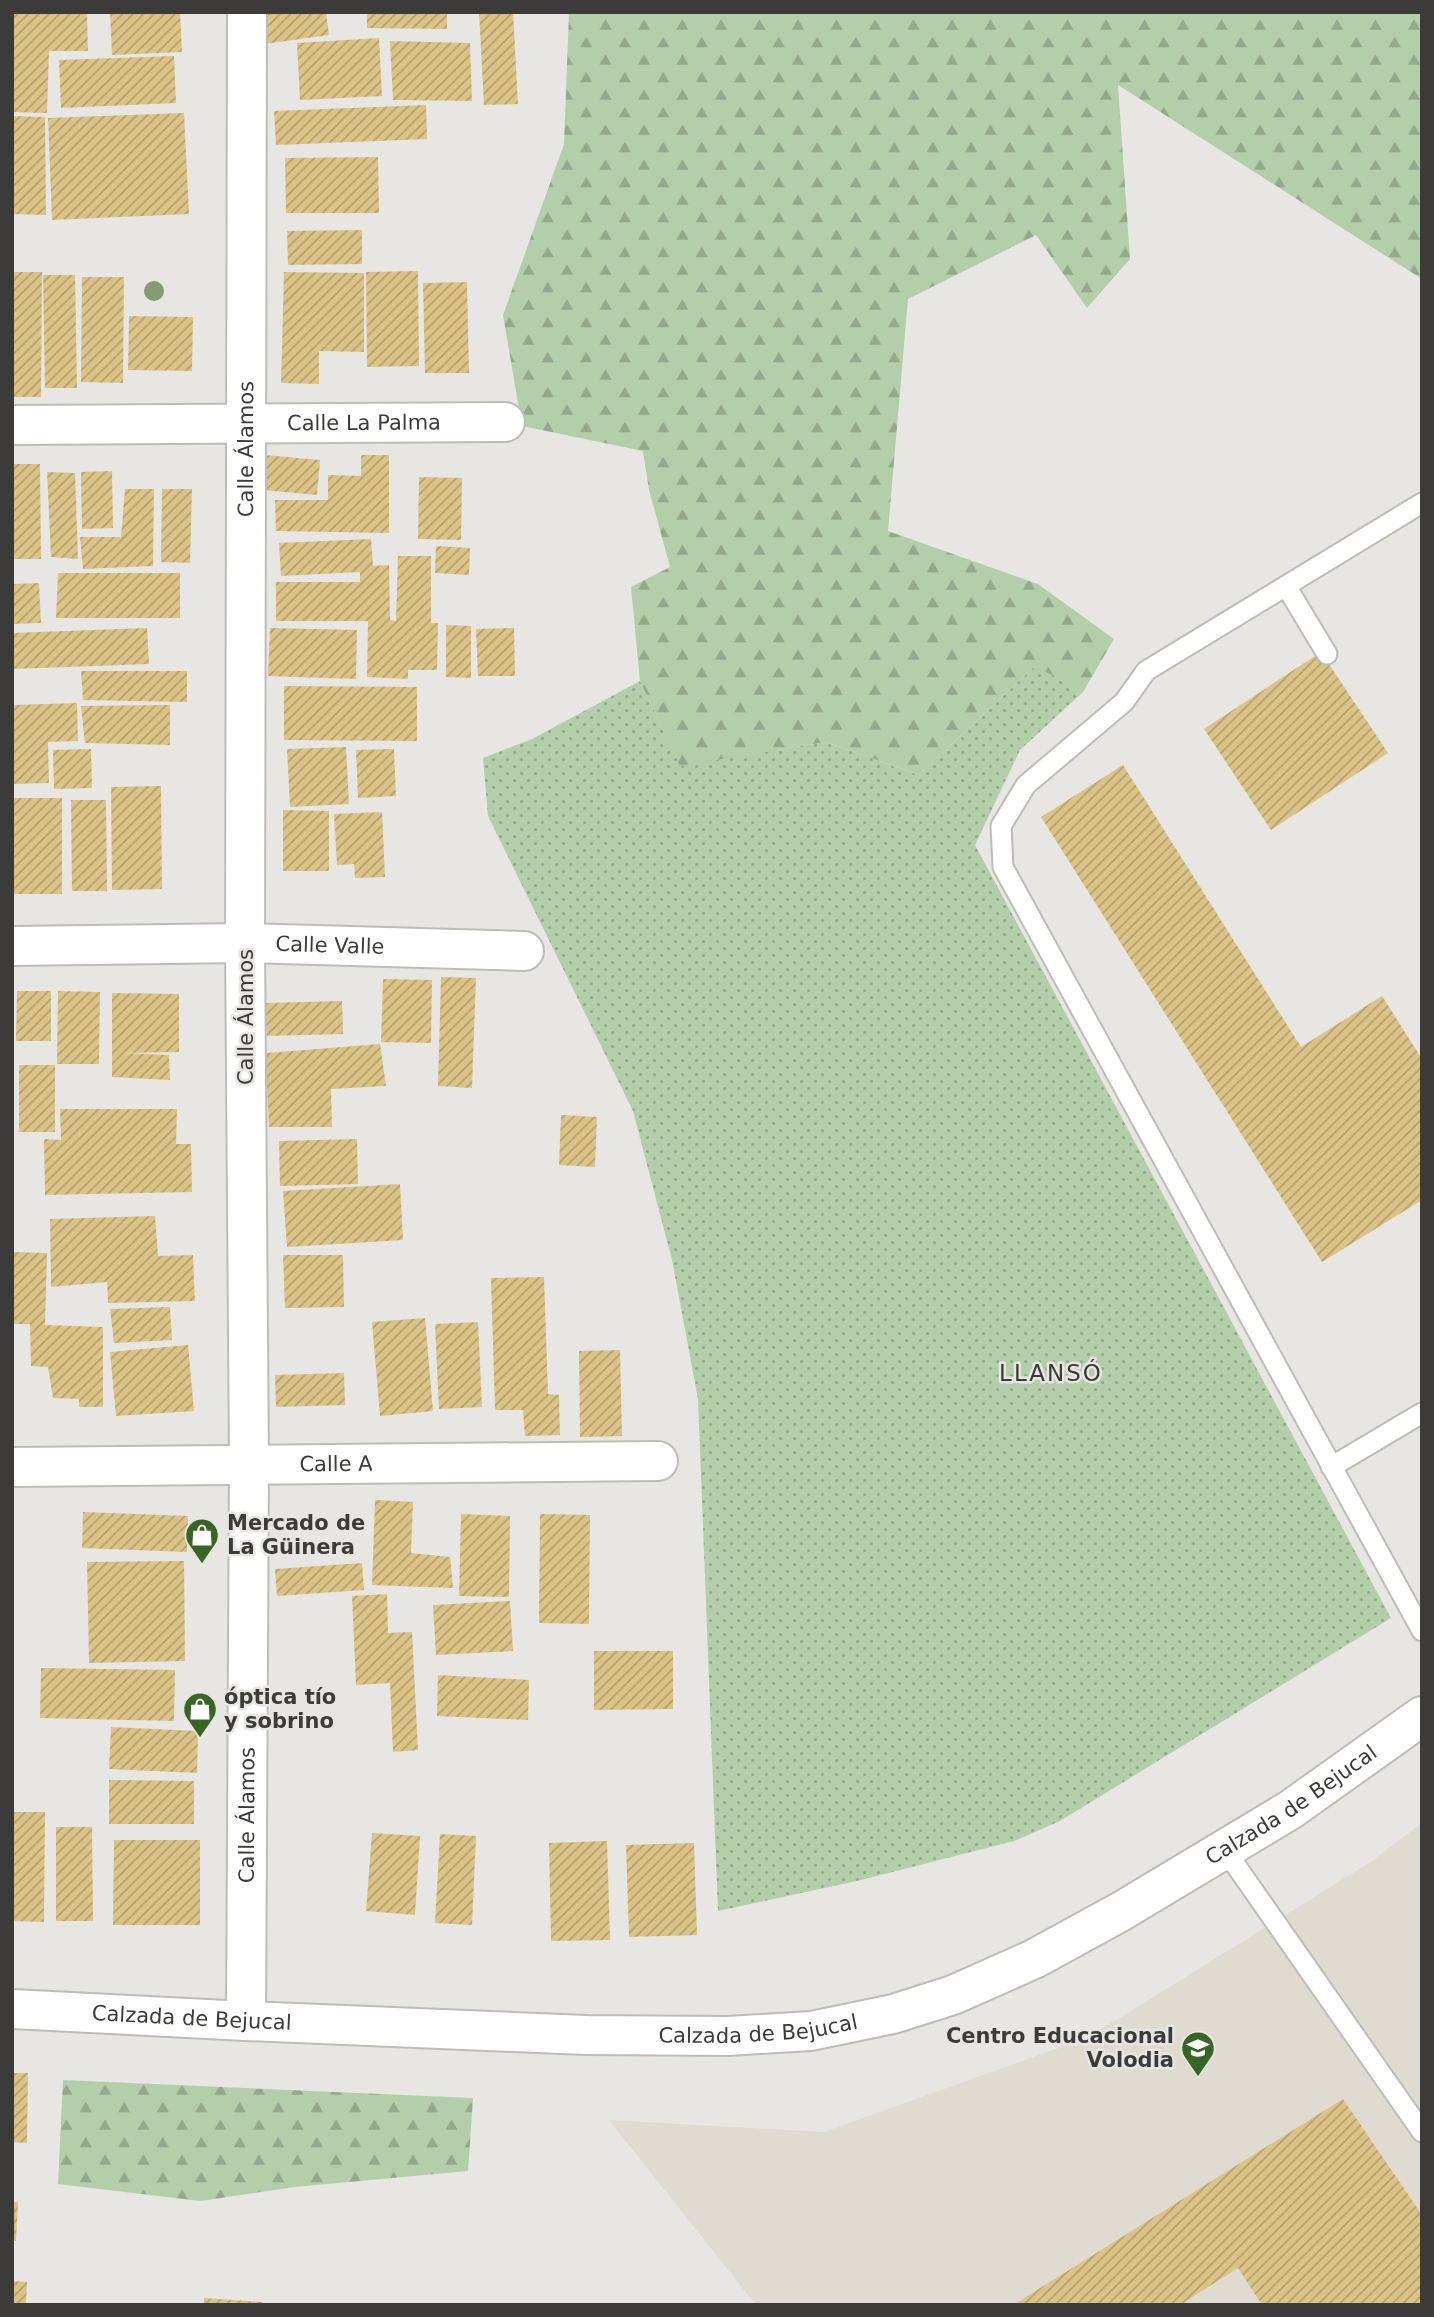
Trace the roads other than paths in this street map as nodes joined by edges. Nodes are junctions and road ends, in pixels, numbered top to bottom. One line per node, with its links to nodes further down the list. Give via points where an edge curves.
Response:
1 (247, 12): 3 (street, Calle Álamos)
2 (505, 422): 3 (street, Calle La Palma)
3 (246, 423): 4 (street, Calle La Palma); 8 (street, Calle Álamos)
4 (12, 425)
5 (1422, 503): 6 (lane)
6 (1286, 586): 7 (lane); 14 (lane, via 1146,671 1124,702 1026,785 1001,826 1003,867)
7 (1327, 654)
8 (245, 943): 9 (street, Calle Valle); 10 (street, Calle Valle); 13 (street, Calle Álamos)
9 (12, 946)
10 (524, 951)
11 (1422, 1413): 14 (lane)
12 (658, 1461): 13 (street, Calle A)
13 (249, 1464): 15 (street, Calle A); 20 (street, Calle Álamos)
14 (1331, 1466): 16 (lane)
15 (12, 1467)
16 (1422, 1631)
17 (1422, 1716): 18 (street, Calzada de Bejucal)
18 (1225, 1850): 20 (street, Calzada de Bejucal, via 1034,1959 953,1995 811,2031 728,2036 586,2035); 21 (lane)
19 (12, 2009): 20 (street, Calzada de Bejucal)
20 (246, 2021)
21 (1422, 2132)

